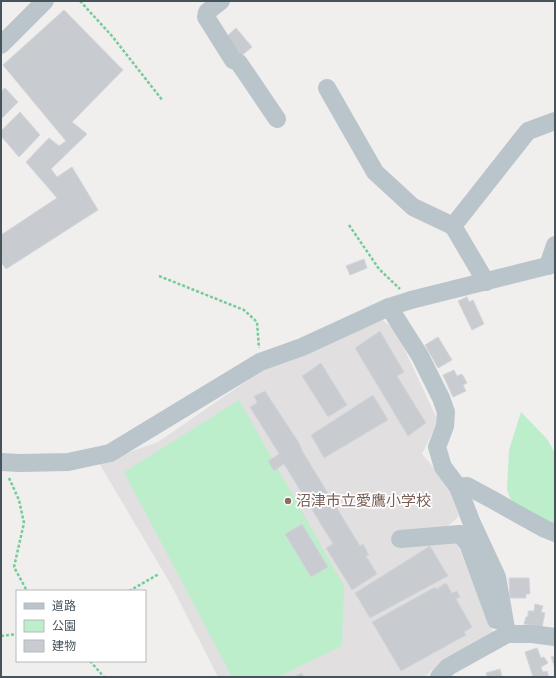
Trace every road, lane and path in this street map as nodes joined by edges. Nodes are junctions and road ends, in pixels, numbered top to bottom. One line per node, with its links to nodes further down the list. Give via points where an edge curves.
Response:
1 (45, 1): 4 (street)
2 (80, 1): 6 (path, via 112,36)
3 (221, 1): 7 (street, via 207,12 206,17 233,60 239,63)
4 (1, 45)
5 (327, 88): 10 (street, via 375,172 413,207)
6 (163, 101)
7 (277, 120)
8 (555, 121): 10 (street, via 528,131)
9 (348, 225): 15 (path, via 379,269)
10 (454, 226): 14 (street)
11 (555, 245): 12 (street)
12 (551, 265): 14 (street)
13 (159, 276): 17 (path, via 244,310 258,322)
14 (486, 282): 15 (street)
15 (411, 300): 16 (street)
16 (390, 307): 17 (street, via 302,347); 19 (street, via 420,356 441,398 446,412 445,426 437,447 443,467)
17 (260, 362): 18 (street, via 110,453 68,462)
18 (1, 462): 23 (path, via 19,500 24,523 14,567)
19 (458, 487): 20 (street, via 467,486); 25 (street, via 497,577)
20 (555, 533)
21 (400, 539): 25 (street, via 460,534 468,544 496,620)
22 (159, 574): 24 (path)
23 (26, 590)
24 (131, 590)
25 (506, 627): 28 (street); 30 (street)
26 (16, 634): 27 (path)
27 (1, 636)
28 (555, 637)
29 (91, 662): 31 (path)
30 (446, 674)
31 (104, 677)

